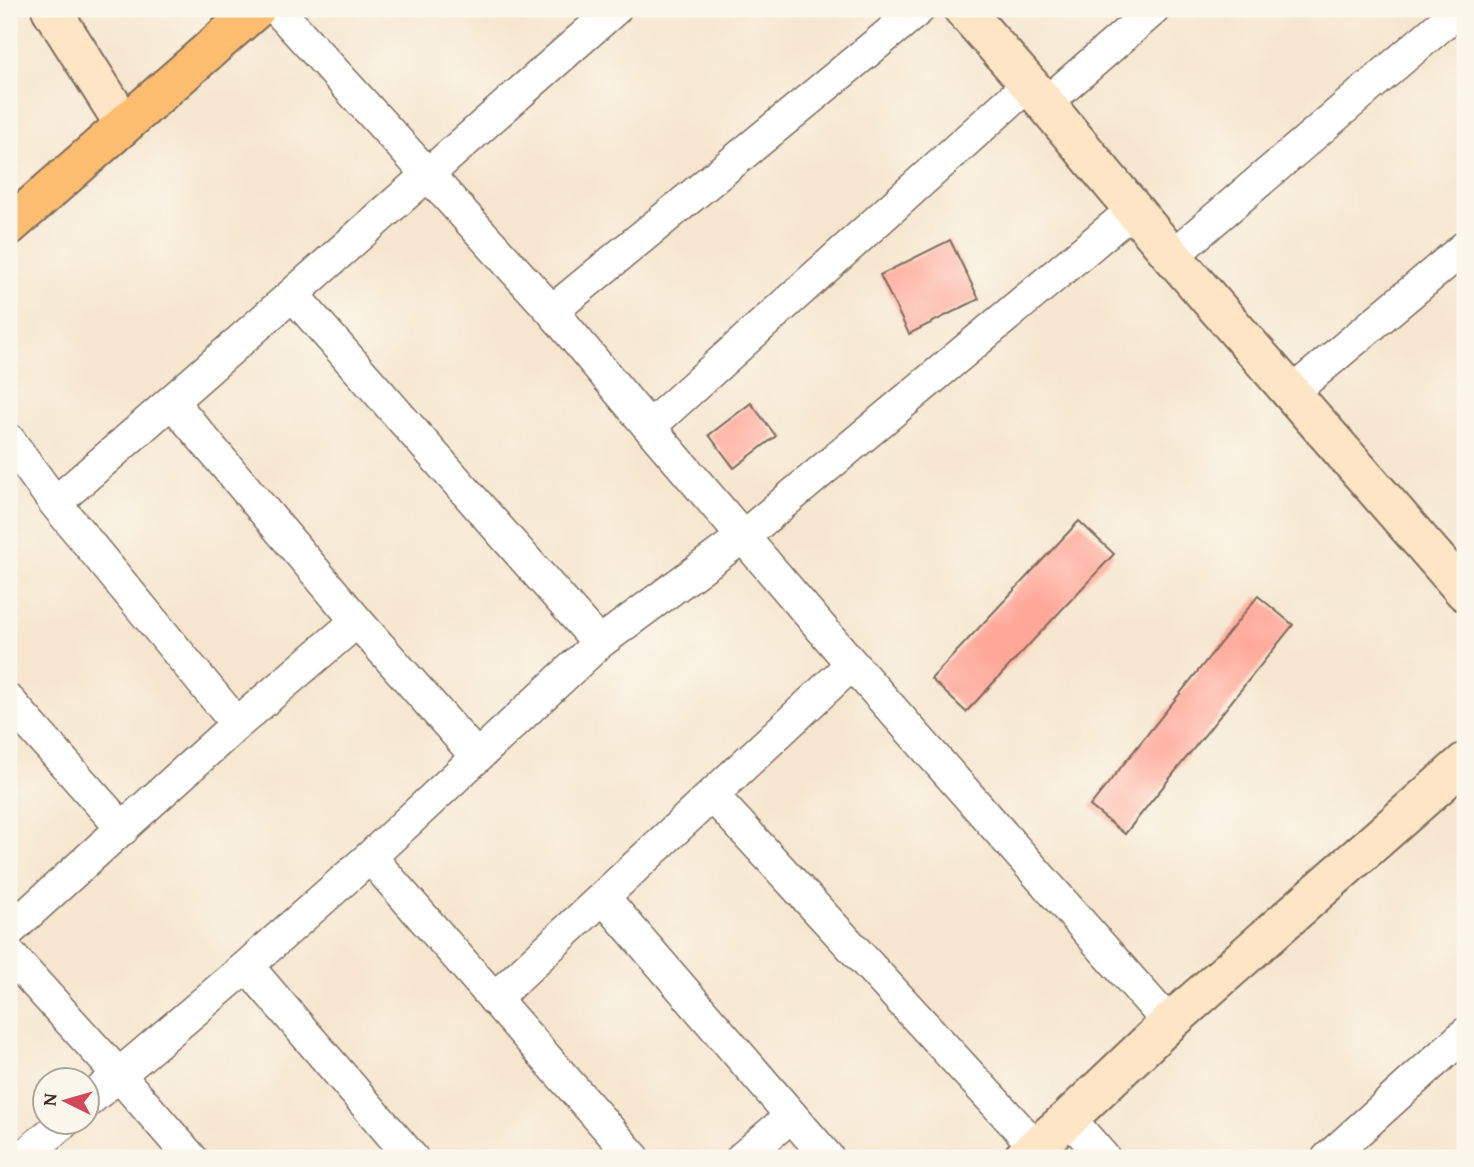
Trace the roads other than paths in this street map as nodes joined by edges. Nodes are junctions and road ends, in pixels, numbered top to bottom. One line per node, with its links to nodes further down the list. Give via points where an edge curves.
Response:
1 (51, 9): 10 (street)
2 (256, 9): 10 (main road)
3 (277, 9): 11 (street)
4 (615, 9): 11 (street)
5 (919, 9): 17 (street)
6 (963, 9): 9 (street)
7 (1154, 9): 9 (street)
8 (1460, 9): 14 (street)
9 (1037, 94): 12 (street); 20 (street)
10 (124, 124): 13 (main road)
11 (427, 173): 16 (street); 17 (street)
12 (1133, 210): 14 (street); 23 (street)
13 (9, 226)
14 (1172, 256): 18 (street)
15 (1459, 264): 18 (street)
16 (293, 295): 19 (street); 26 (street)
17 (552, 311): 20 (street)
18 (1291, 393): 24 (street)
19 (172, 402): 22 (street); 25 (street)
20 (649, 427): 23 (street)
21 (9, 440): 22 (street)
22 (55, 503): 29 (street)
23 (744, 536): 26 (street); 27 (street)
24 (1465, 592)
25 (357, 621): 29 (street); 30 (street)
26 (599, 643): 30 (street)
27 (852, 664): 32 (street); 40 (street)
28 (9, 701): 33 (street)
29 (237, 724): 33 (street)
30 (477, 757): 34 (street)
31 (1465, 762): 40 (street)
32 (712, 794): 35 (street); 47 (street)
33 (123, 829): 36 (street)
34 (370, 857): 38 (street); 39 (street)
35 (603, 897): 39 (street); 44 (street)
36 (9, 930)
37 (9, 954): 42 (street)
38 (247, 966): 42 (street); 50 (street)
39 (494, 999): 51 (street)
40 (1169, 1023): 45 (street)
41 (1465, 1034): 55 (street)
42 (118, 1074): 43 (street); 49 (street)
43 (102, 1088)
44 (791, 1116): 52 (street); 53 (street)
45 (1069, 1118): 47 (street); 54 (street)
46 (48, 1136): 48 (street)
47 (1030, 1153)
48 (22, 1158)
49 (191, 1158)
50 (412, 1158)
51 (634, 1158)
52 (743, 1158)
53 (828, 1158)
54 (1104, 1158)
55 (1328, 1158)

